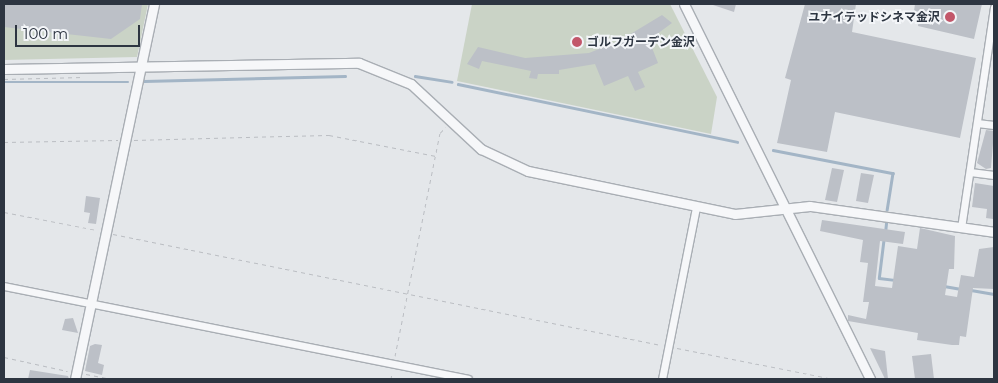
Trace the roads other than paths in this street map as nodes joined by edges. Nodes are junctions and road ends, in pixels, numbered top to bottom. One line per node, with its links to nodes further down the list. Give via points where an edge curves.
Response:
1 (154, 4): 4 (street)
2 (684, 4): 11 (street)
3 (994, 7): 6 (street)
4 (142, 65): 5 (street); 10 (street, via 359,63 412,84 481,149 528,171); 15 (street)
5 (4, 69)
6 (977, 123): 7 (street); 8 (street)
7 (994, 125)
8 (970, 172): 9 (street); 12 (street)
9 (994, 175)
10 (696, 207): 11 (street, via 741,214); 18 (street)
11 (786, 207): 12 (street, via 810,206); 19 (street)
12 (962, 228): 13 (street)
13 (994, 232)
14 (4, 286): 15 (street)
15 (92, 303): 16 (street); 17 (street)
16 (76, 376)
17 (468, 379)
18 (662, 379)
19 (870, 379)

